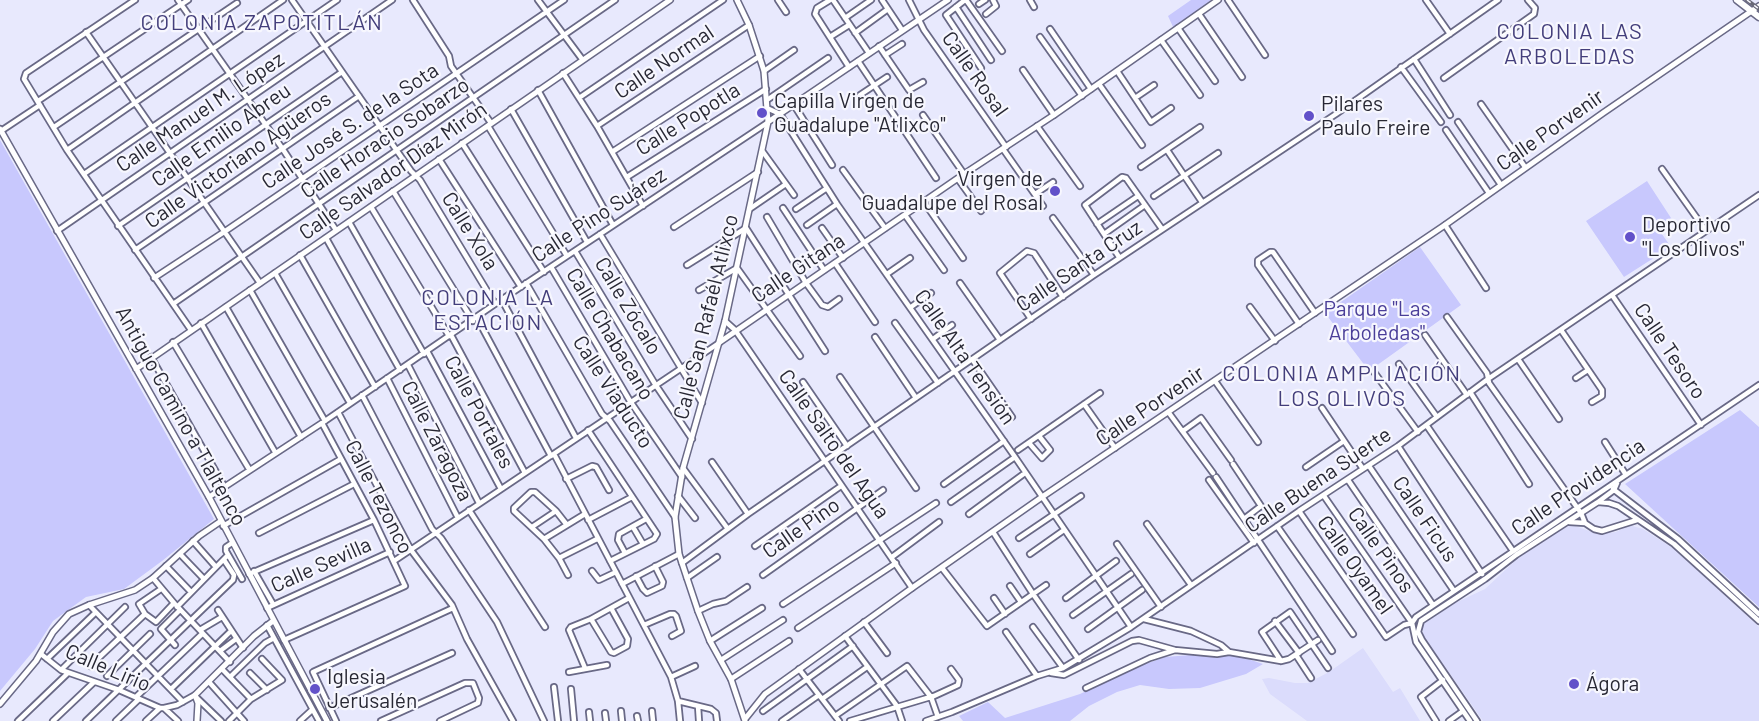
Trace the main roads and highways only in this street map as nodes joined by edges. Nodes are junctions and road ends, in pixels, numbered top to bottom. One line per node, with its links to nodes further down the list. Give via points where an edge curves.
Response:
1 (1737, 0): 2 (main road)
2 (1759, 17)

